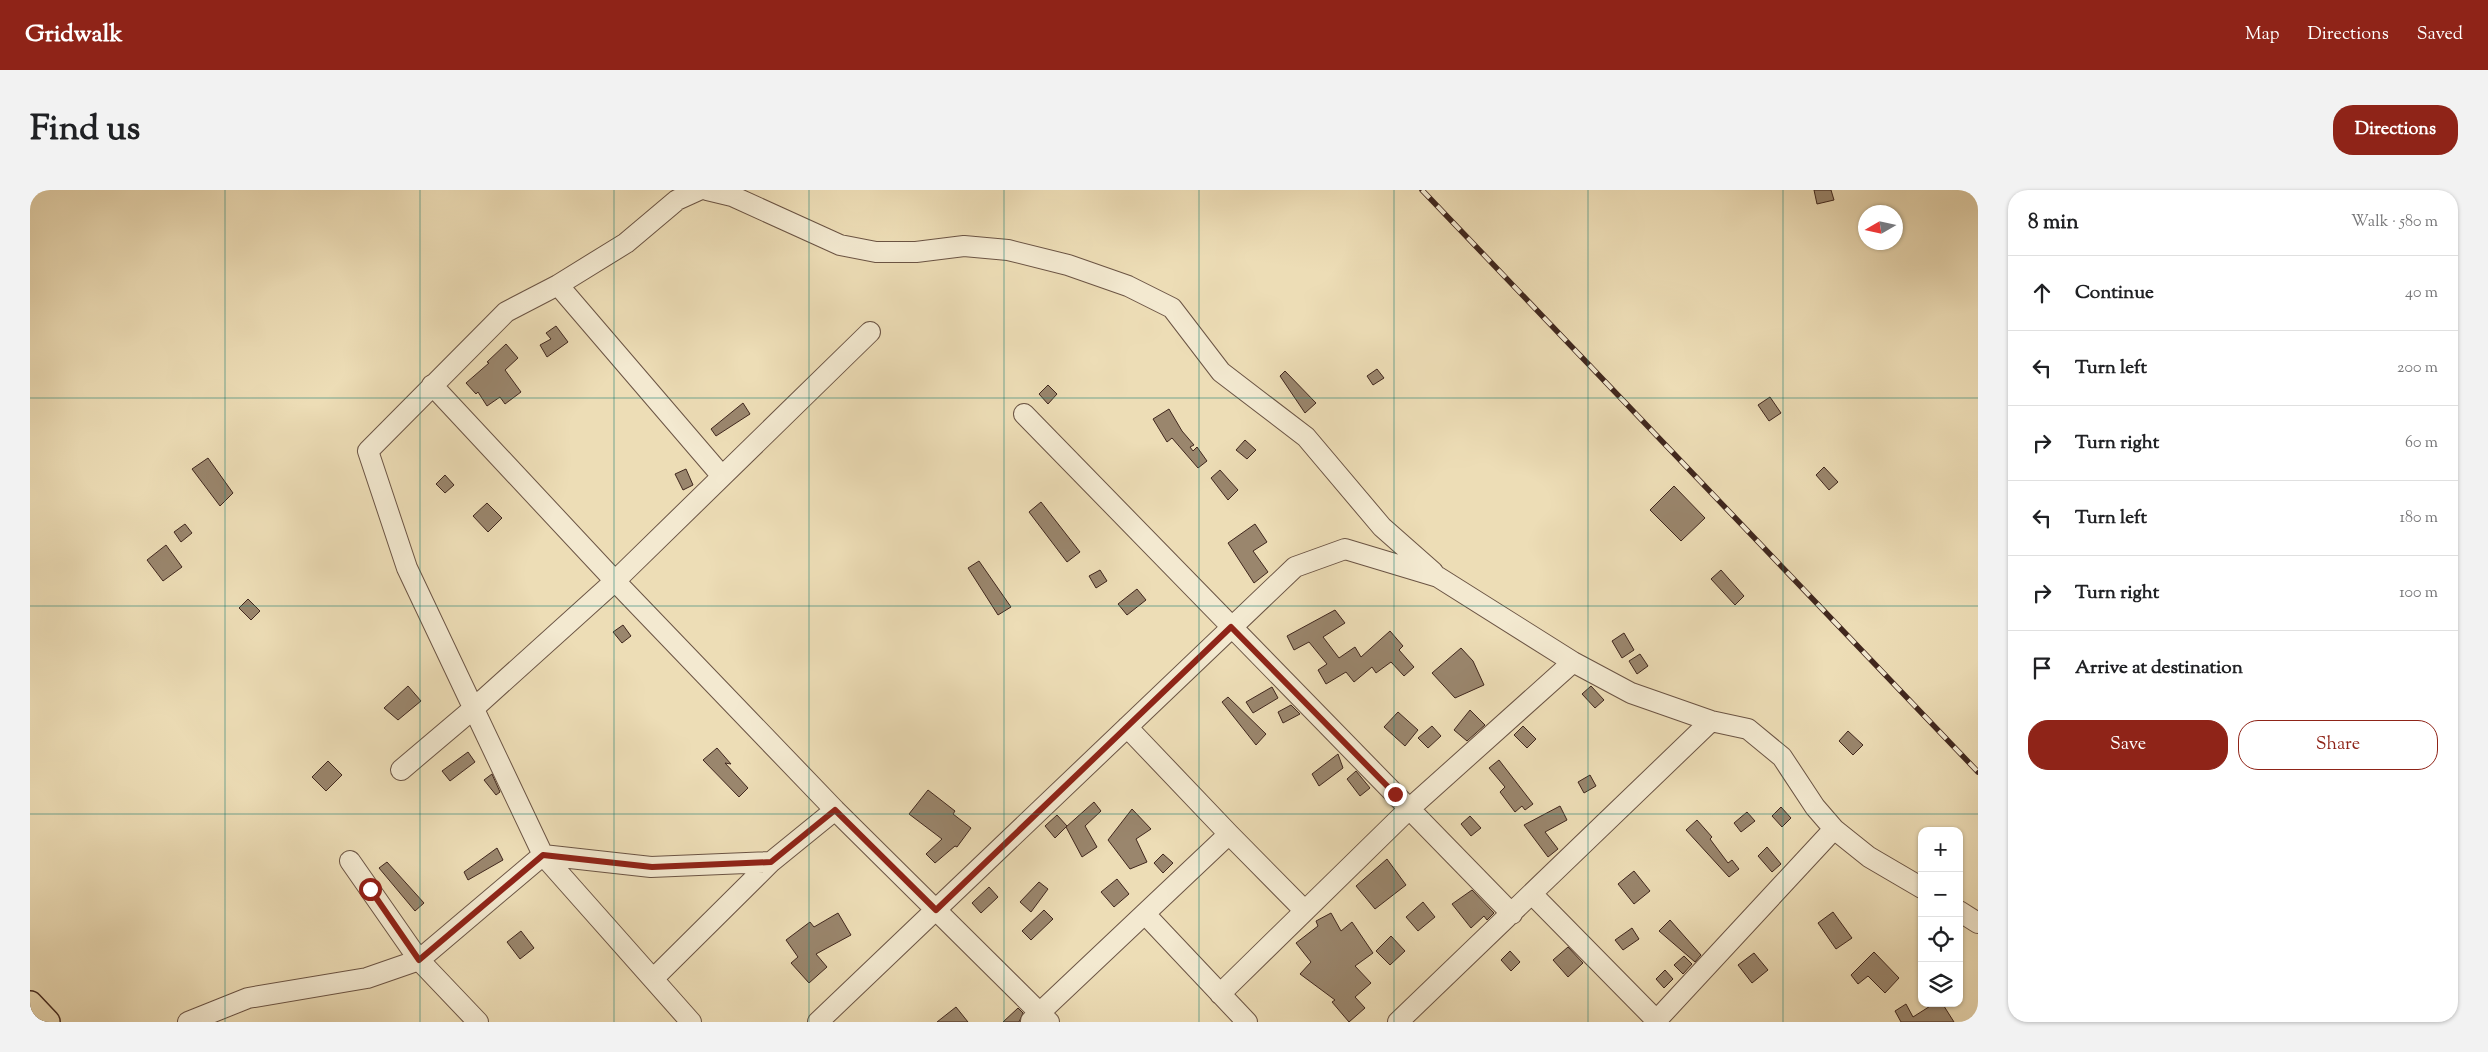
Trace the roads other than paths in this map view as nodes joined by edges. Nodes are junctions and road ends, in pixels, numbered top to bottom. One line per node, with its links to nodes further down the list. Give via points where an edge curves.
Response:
1 (699, 190): 3 (street, via 677,200 626,243)
2 (707, 190): 8 (street, via 732,196 840,245 876,252 916,252 964,246 1008,250 1068,265 1120,283 1172,308 1221,372 1306,437 1382,527)
3 (558, 285): 5 (street, via 506,312); 7 (street)
4 (870, 332): 7 (street)
5 (432, 386): 9 (street); 12 (street, via 368,452 407,568)
6 (1024, 414): 10 (street)
7 (721, 475): 9 (street)
8 (1438, 577): 10 (street, via 1346,549 1295,567); 11 (street)
9 (614, 581): 12 (street); 17 (street)
10 (1231, 627): 14 (street); 16 (street)
11 (1573, 662): 13 (street, via 1631,693); 16 (street)
12 (473, 710): 15 (street); 20 (street)
13 (1711, 721): 18 (street, via 1748,729 1782,757 1815,807); 24 (street)
14 (1127, 727): 19 (street); 25 (street)
15 (401, 770)
16 (1409, 808): 26 (street); 28 (street)
17 (835, 810): 22 (street); 25 (street)
18 (1834, 829): 23 (street, via 1869,857); 36 (street)
19 (1229, 834): 26 (street); 27 (street)
20 (543, 855): 22 (street, via 652,867); 31 (street); 32 (street)
21 (350, 861): 31 (street)
22 (771, 862): 32 (street)
23 (1918, 886)
24 (1532, 894): 28 (street); 36 (street)
25 (936, 910): 34 (street); 40 (street)
26 (1305, 910): 33 (street)
27 (1145, 914): 33 (street); 34 (street)
28 (1512, 914): 35 (street)
29 (1963, 914): 30 (street)
30 (1978, 924)
31 (419, 960): 37 (street, via 367,978 248,998); 38 (street)
32 (653, 980): 39 (street)
33 (1220, 994): 41 (street)
34 (1039, 1019)
35 (1406, 1020)
36 (1657, 1021)
37 (188, 1022)
38 (478, 1022)
39 (691, 1022)
40 (818, 1022)
41 (1246, 1022)

